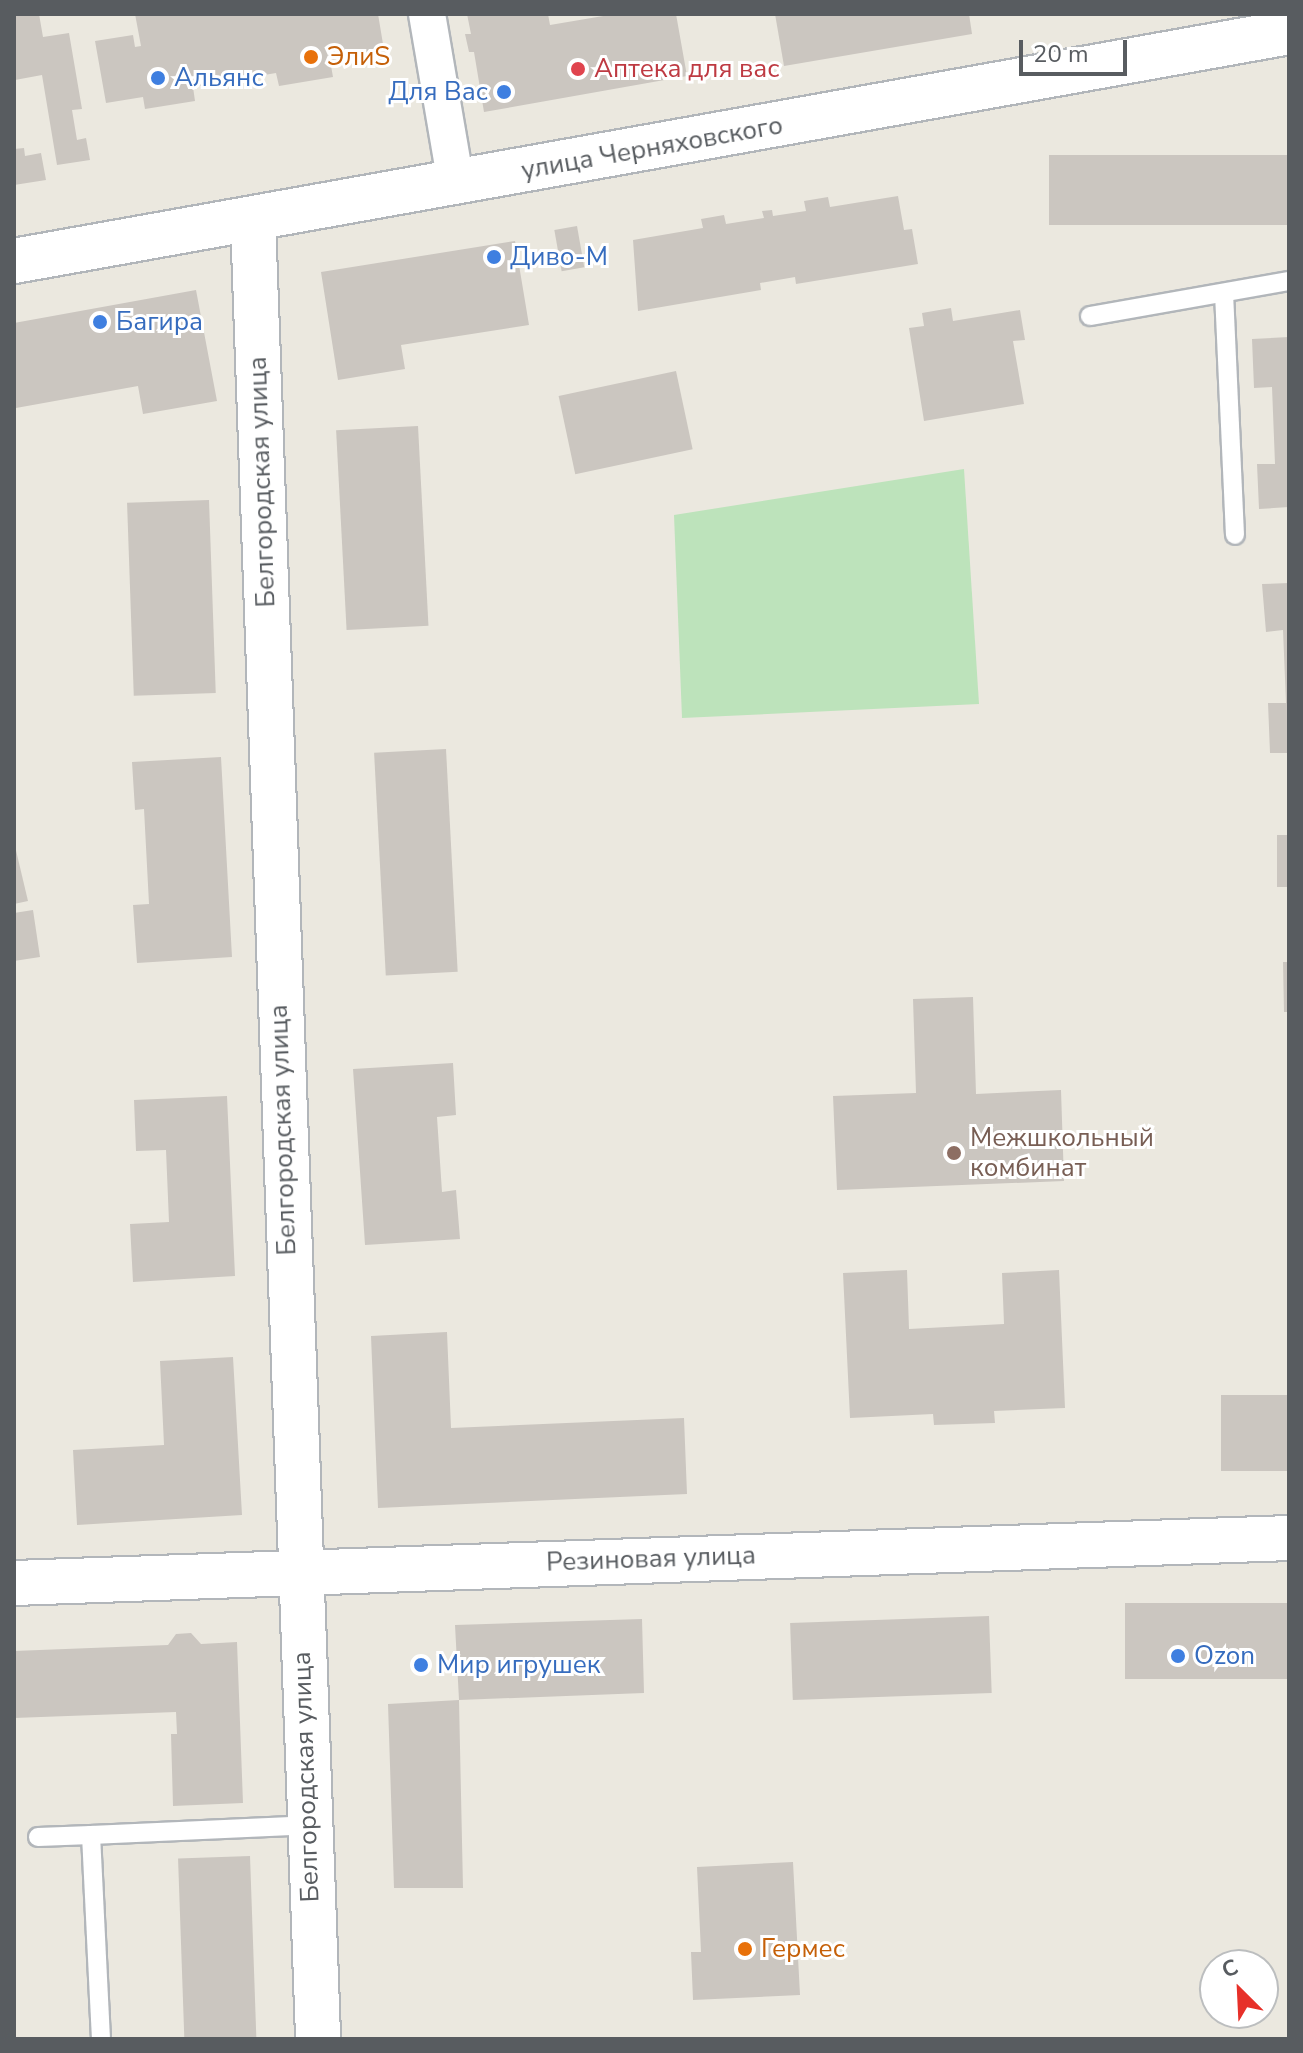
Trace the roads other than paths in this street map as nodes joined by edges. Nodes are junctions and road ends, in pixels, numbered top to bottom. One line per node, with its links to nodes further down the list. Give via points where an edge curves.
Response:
1 (427, 14): 3 (street)
2 (1289, 32): 3 (street, улица Черняховского)
3 (456, 184): 4 (street, улица Черняховского)
4 (253, 220): 5 (street, улица Черняховского); 11 (street, Белгородская улица)
5 (14, 261)
6 (1289, 281): 7 (lane)
7 (1224, 293): 8 (lane); 9 (lane)
8 (1090, 316)
9 (1235, 535)
10 (1289, 1538): 11 (street, Резиновая улица)
11 (298, 1570): 12 (street, Резиновая улица); 13 (street, Белгородская улица)
12 (14, 1583)
13 (308, 1825): 14 (lane); 17 (street, Белгородская улица)
14 (91, 1835): 15 (lane); 16 (lane)
15 (38, 1837)
16 (101, 2039)
17 (318, 2039)

